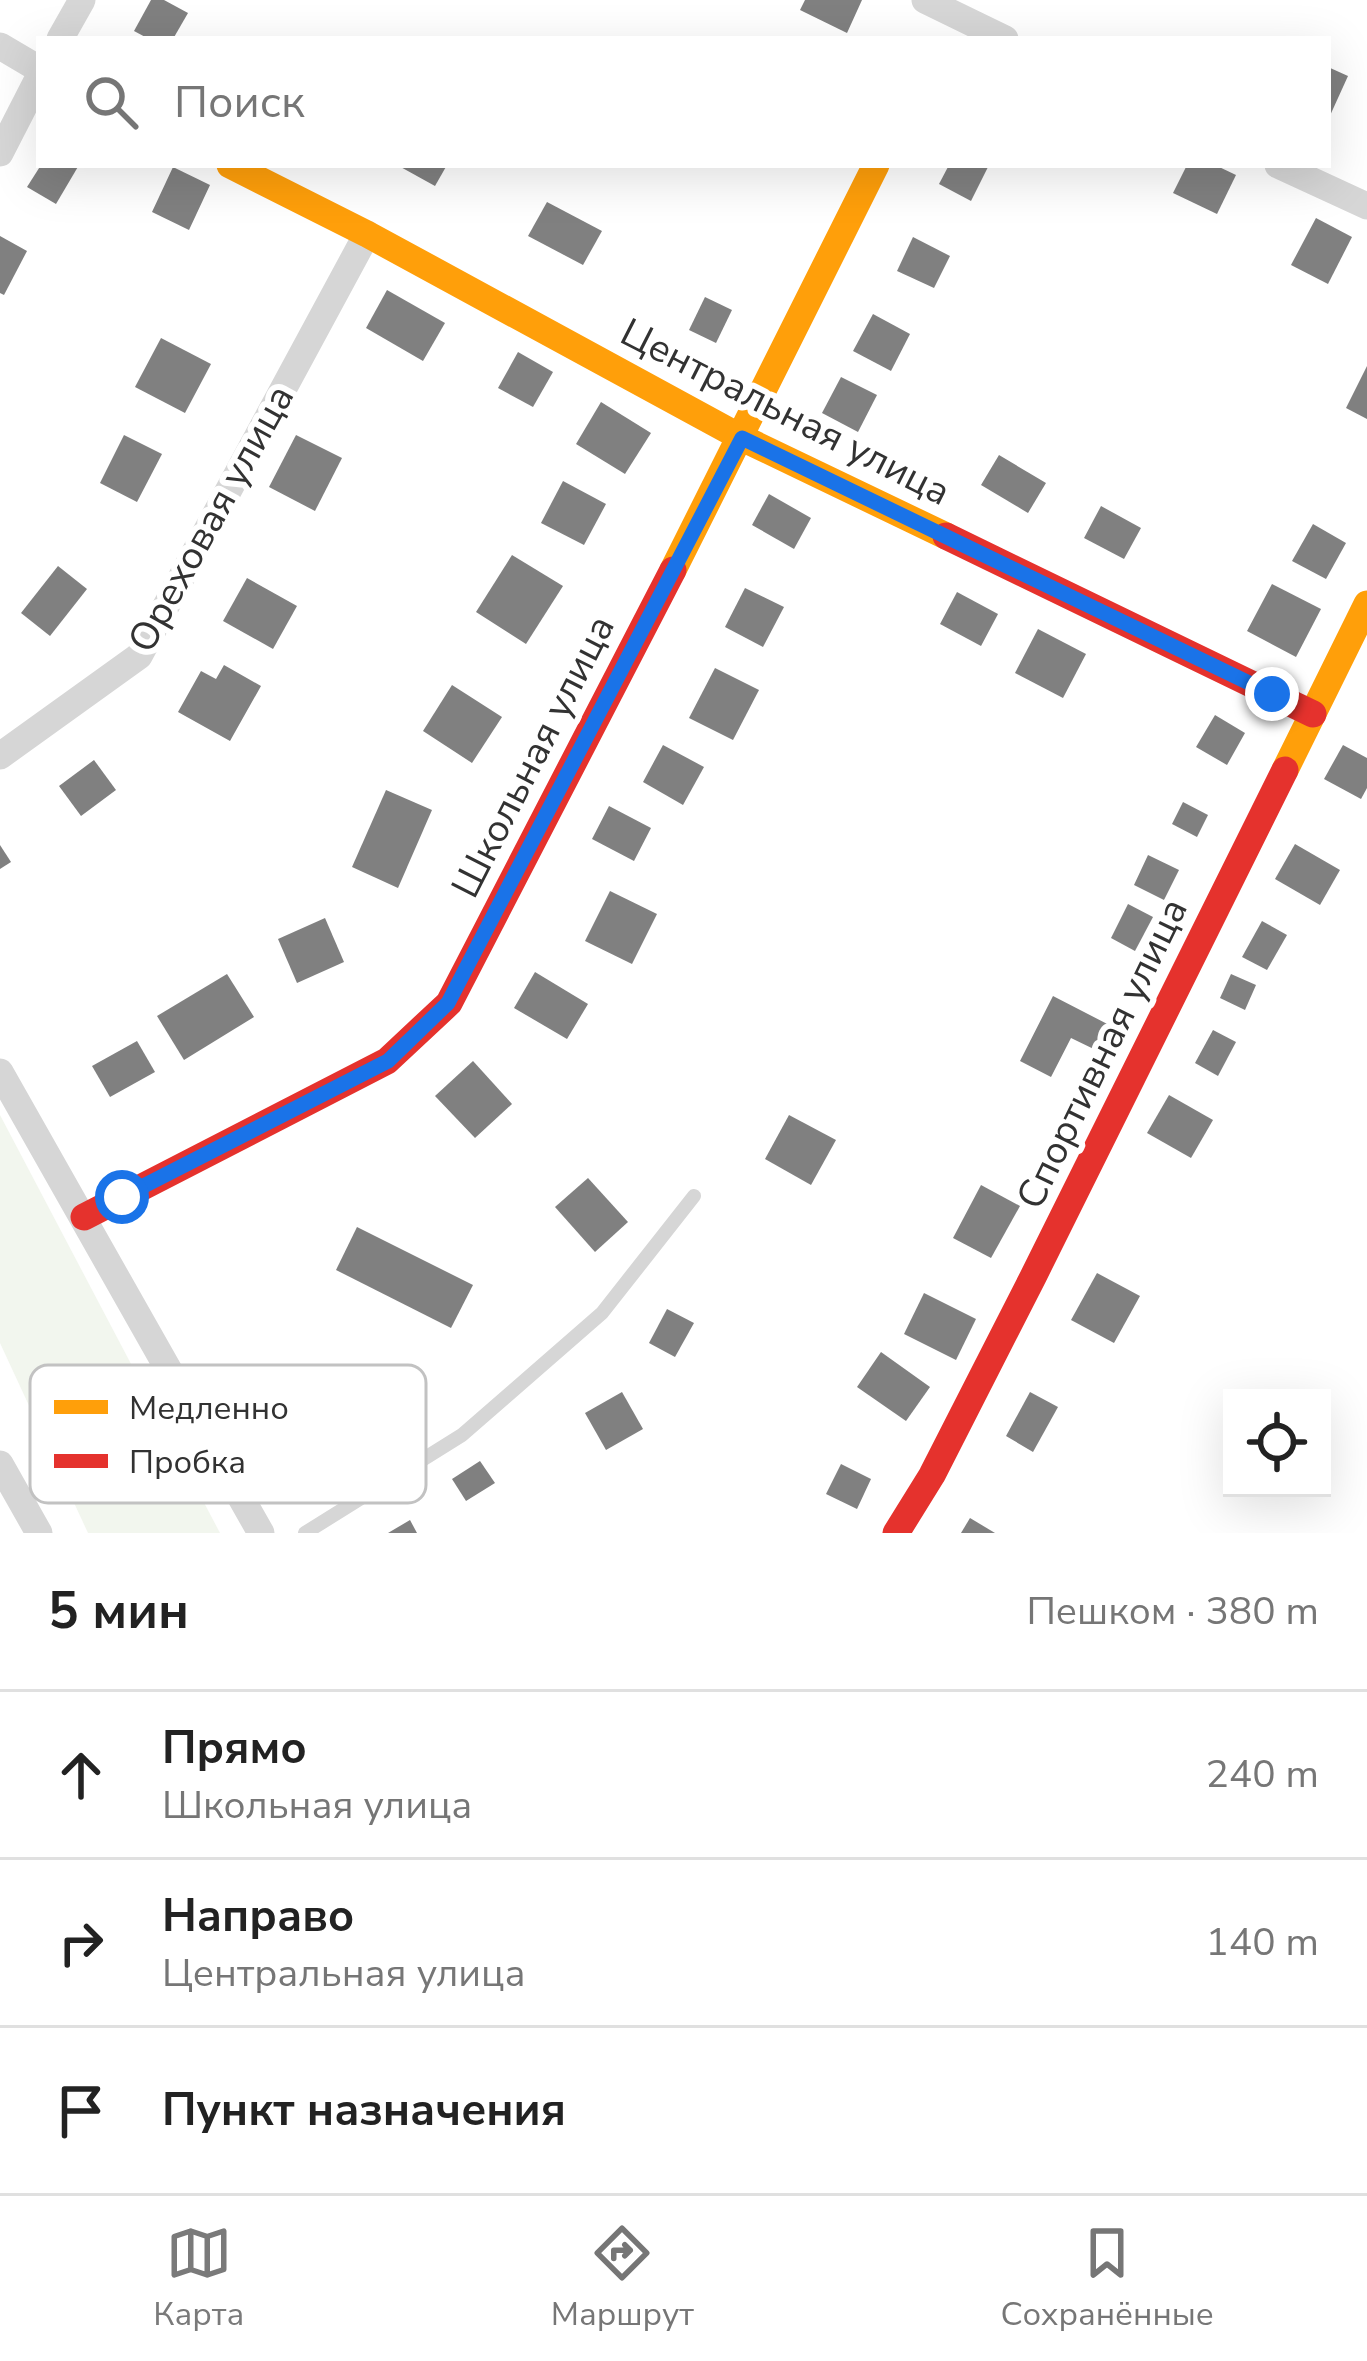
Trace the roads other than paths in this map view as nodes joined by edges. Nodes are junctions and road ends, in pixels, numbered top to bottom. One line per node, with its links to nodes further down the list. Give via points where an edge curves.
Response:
1 (82, 0): 4 (street)
2 (925, 0): 3 (street)
3 (949, 18): 5 (street)
4 (62, 36)
5 (997, 36)
6 (0, 46): 7 (street)
7 (36, 71)
8 (36, 79): 9 (street)
9 (0, 153)
10 (236, 168): 14 (street, Центральная улица)
11 (875, 168): 15 (street, Школьная улица)
12 (1285, 168): 13 (street)
13 (1367, 206)
14 (367, 234): 15 (street, Центральная улица); 18 (street, Ореховая улица, via 139,656)
15 (742, 438): 17 (street, Центральная улица); 21 (street, Школьная улица, via 448,1003 388,1061)
16 (1367, 604): 17 (street, Спортивная улица)
17 (1312, 714): 30 (street, Спортивная улица, via 1034,1275)
18 (0, 755)
19 (0, 1072): 21 (street)
20 (694, 1196): 23 (lane, via 602,1313)
21 (84, 1217): 22 (street)
22 (167, 1365)
23 (426, 1457)
24 (0, 1464): 27 (street)
25 (244, 1503): 28 (street)
26 (352, 1503): 29 (lane)
27 (39, 1533)
28 (261, 1533)
29 (304, 1533)
30 (896, 1533)

